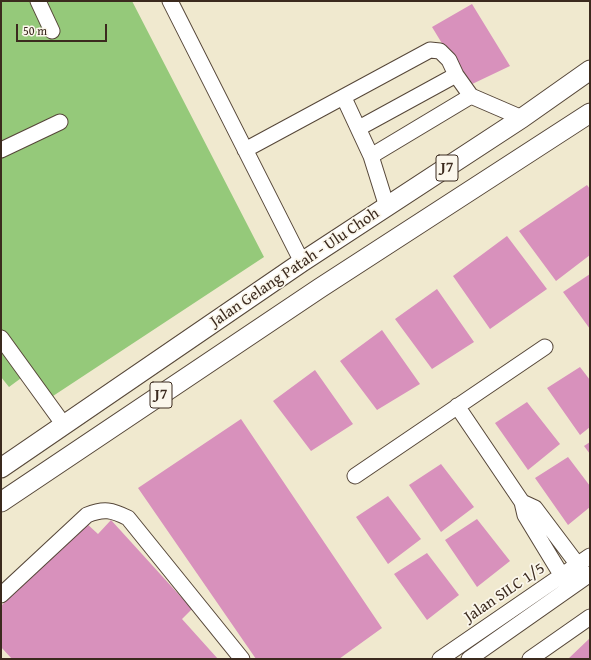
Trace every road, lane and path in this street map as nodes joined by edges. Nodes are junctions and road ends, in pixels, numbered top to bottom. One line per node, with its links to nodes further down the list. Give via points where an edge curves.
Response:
1 (38, 1): 3 (street)
2 (170, 1): 13 (street)
3 (52, 31)
4 (590, 70): 9 (main road, Jalan Gelang Patah - Ulu Choh / J7)
5 (456, 75): 6 (street); 7 (street, via 449,60 440,51 430,50); 11 (street)
6 (471, 96): 9 (street); 14 (street)
7 (344, 98): 11 (street); 13 (street)
8 (590, 113): 23 (main road, Jalan Gelang Patah - Ulu Choh / J7, via 320,288)
9 (522, 118): 15 (main road, Jalan Gelang Patah - Ulu Choh / J7)
10 (60, 122): 12 (street)
11 (359, 128): 14 (street)
12 (1, 150)
13 (245, 150): 16 (street)
14 (371, 156): 15 (street)
15 (387, 207): 16 (main road, Jalan Gelang Patah - Ulu Choh / J7)
16 (302, 262): 20 (main road, Jalan Gelang Patah - Ulu Choh / J7)
17 (1, 338): 20 (street)
18 (545, 347): 19 (street)
19 (457, 406): 22 (street); 24 (street)
20 (64, 426): 21 (main road, Jalan Gelang Patah - Ulu Choh / J7)
21 (1, 468)
22 (355, 476)
23 (1, 502)
24 (522, 502): 26 (street, via 535,508); 28 (street, via 525,515)
25 (590, 556): 26 (street, Jalan SILC 1/5)
26 (578, 565): 28 (street, Jalan SILC 1/5)
27 (590, 574): 33 (street, Jalan SILC 1/5)
28 (562, 576): 32 (street, Jalan SILC 1/5)
29 (1, 595): 31 (street, via 87,515 96,511 115,511 128,518)
30 (590, 618): 34 (street)
31 (242, 659)
32 (440, 659)
33 (469, 659)
34 (530, 659)

